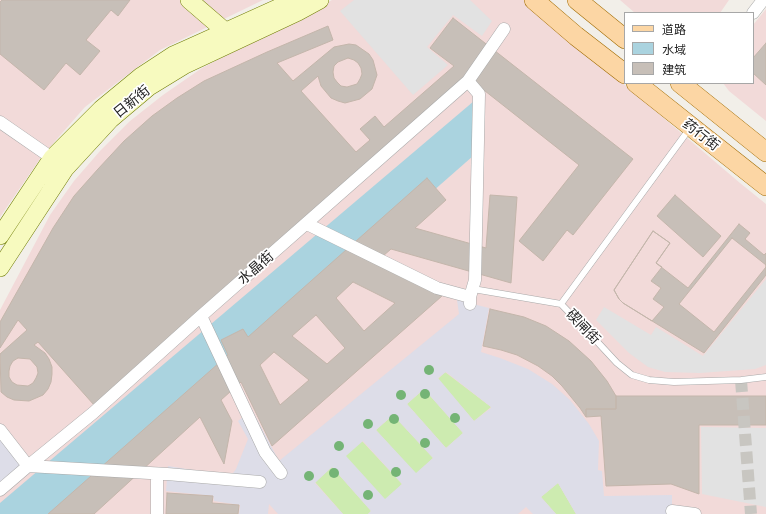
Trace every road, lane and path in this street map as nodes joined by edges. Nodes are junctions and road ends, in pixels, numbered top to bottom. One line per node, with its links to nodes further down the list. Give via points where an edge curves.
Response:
1 (189, 0): 9 (street)
2 (295, 0): 9 (street, 日新街)
3 (320, 0): 22 (street, 日新街, via 185,65 143,92 111,119 64,169)
4 (534, 0): 11 (main road)
5 (577, 0): 10 (main road)
6 (763, 0): 7 (street)
7 (754, 12)
8 (504, 29): 12 (street, 水晶街)
9 (225, 31): 18 (street, 日新街, via 173,56 141,76 101,109)
10 (624, 38)
11 (624, 73)
12 (468, 81): 20 (street, 水晶街); 23 (street, via 479,94 475,280)
13 (637, 84): 16 (main road, 药行街)
14 (689, 86): 17 (main road, 药行街)
15 (0, 122): 18 (street)
16 (690, 126): 19 (main road, 药行街); 24 (lane, 碶闸街)
17 (766, 152)
18 (52, 158): 21 (street, 日新街)
19 (766, 186)
20 (307, 224): 23 (street, via 437,288); 25 (street, 水晶街)
21 (0, 236)
22 (0, 268)
23 (471, 296): 24 (lane)
24 (561, 304): 26 (lane, 碶闸街, via 617,363 632,375 649,380 674,382)
25 (203, 321): 28 (street, 水晶街); 29 (street, via 265,452)
26 (766, 377)
27 (0, 430): 28 (street)
28 (28, 466): 30 (street); 32 (street, 水晶街)
29 (281, 473)
30 (157, 474): 31 (street); 34 (street)
31 (260, 482)
32 (0, 490)
33 (672, 511): 35 (street)
34 (157, 514)
35 (695, 514)

